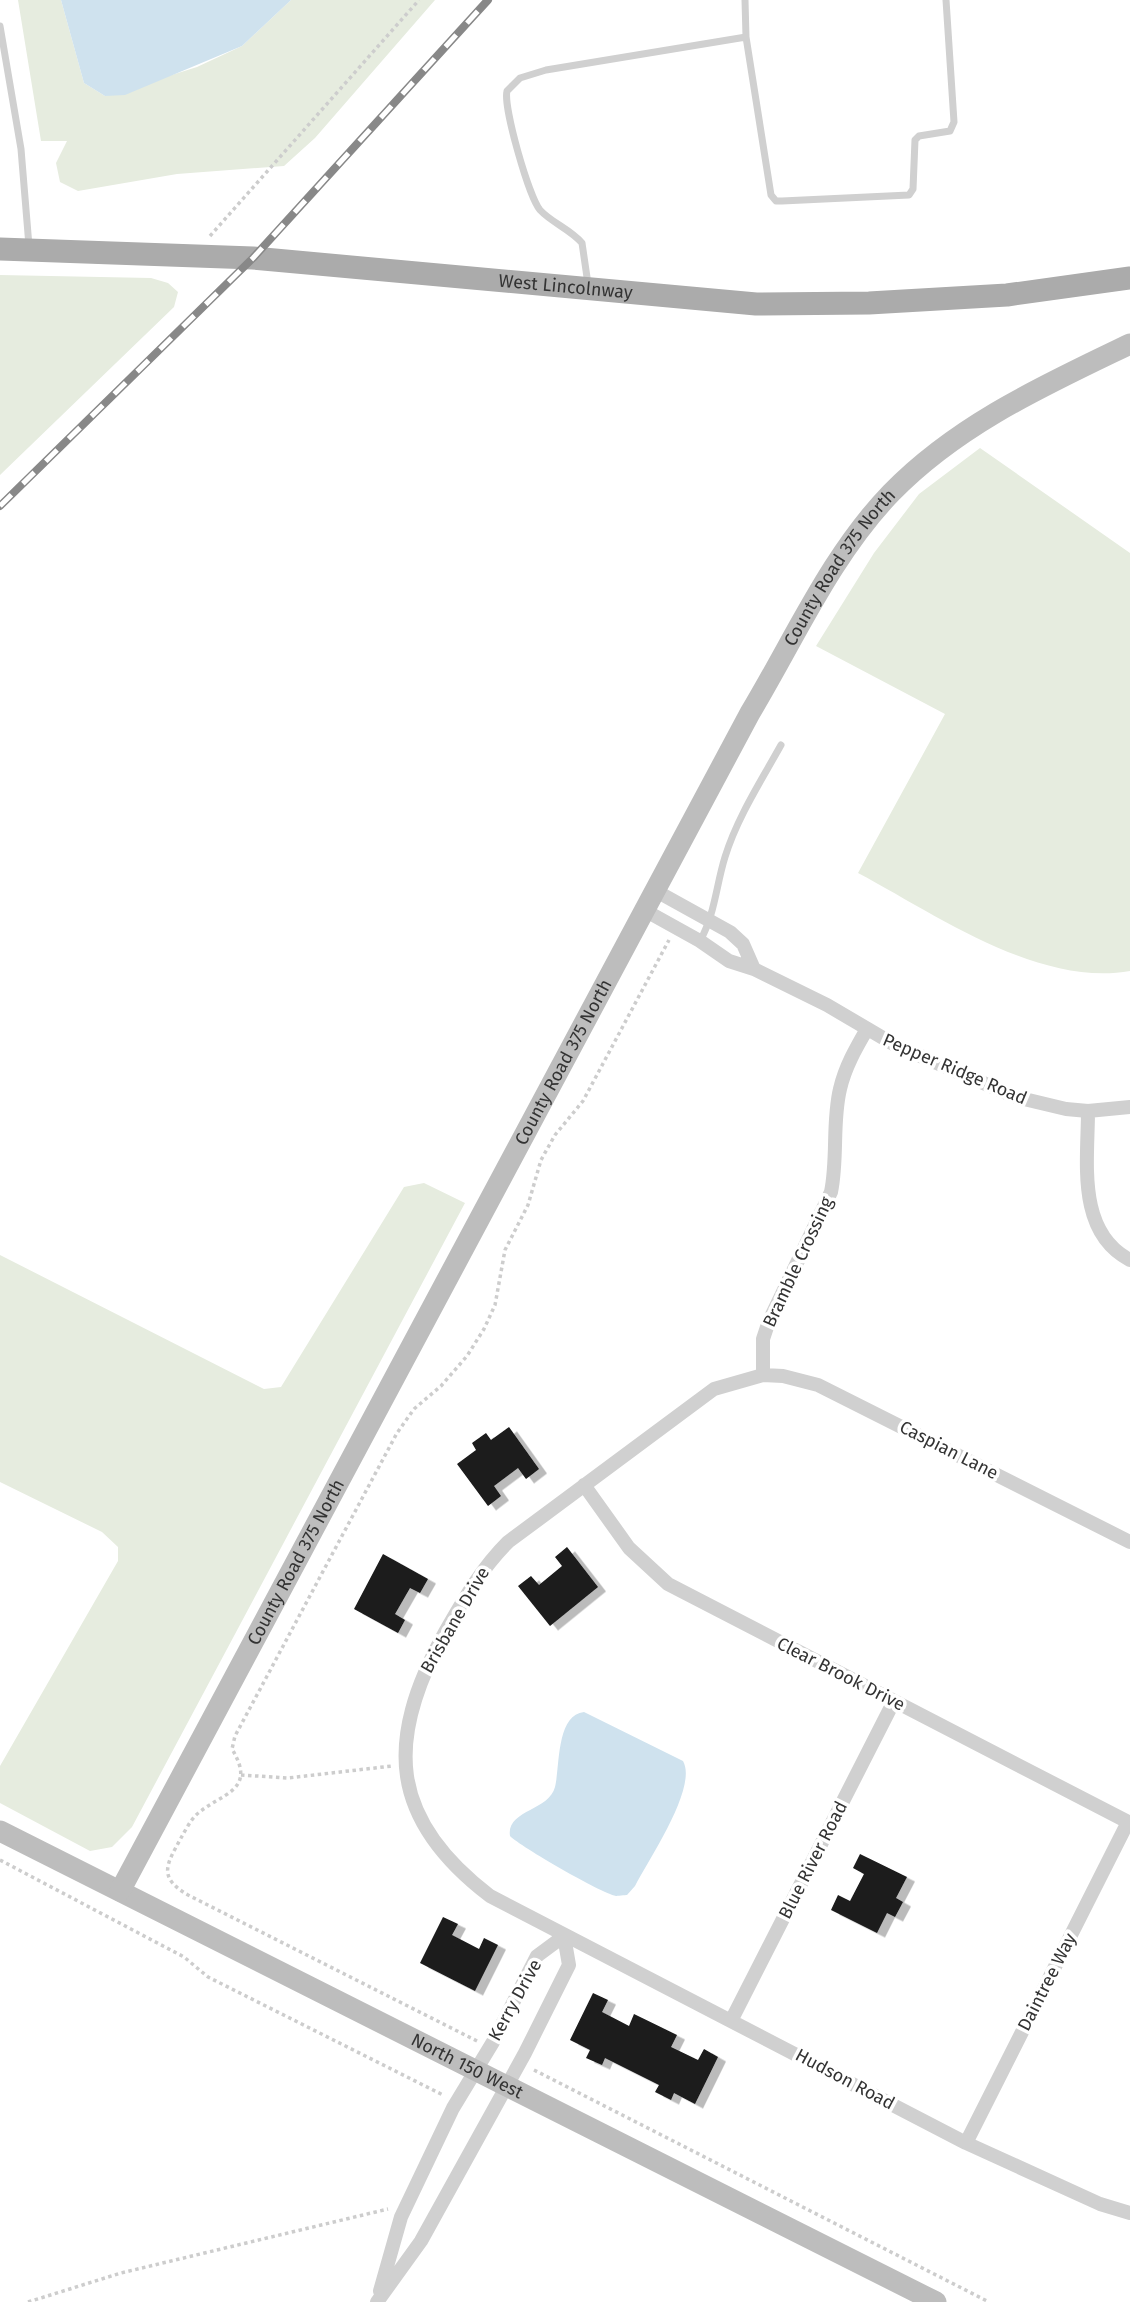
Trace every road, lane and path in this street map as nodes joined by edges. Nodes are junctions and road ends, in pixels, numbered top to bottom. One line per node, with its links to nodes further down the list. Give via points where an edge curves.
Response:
1 (419, 0): 8 (path)
2 (745, 0): 5 (lane)
3 (946, 0): 5 (lane, via 954,122 950,131 915,140 909,195 776,201 762,147)
4 (0, 26): 7 (lane, via 21,149)
5 (746, 37): 10 (lane, via 546,70 520,78 507,91 507,118 532,197 544,214 582,243)
6 (0, 248): 7 (main road, West Lincolnway)
7 (29, 250): 8 (main road, West Lincolnway)
8 (192, 256): 10 (main road, West Lincolnway)
9 (1130, 278): 10 (main road, West Lincolnway, via 1007,295 869,303 756,304)
10 (588, 288)
11 (1130, 344): 13 (street, County Road 375 North, via 990,414 891,493 824,585)
12 (781, 745): 15 (lane, via 732,838)
13 (656, 891): 14 (street, County Road 375 North); 15 (street)
14 (646, 911): 16 (street, Pepper Ridge Road); 32 (street, County Road 375 North)
15 (712, 921): 17 (lane); 18 (street, via 743,944)
16 (676, 928): 17 (street, Pepper Ridge Road); 28 (path, via 583,1101 541,1160 528,1205 505,1250 495,1305 484,1329 467,1356 414,1409 397,1433 235,1736 232,1749 242,1765)
17 (700, 940): 18 (street, Pepper Ridge Road, via 729,961)
18 (754, 969): 19 (street, Pepper Ridge Road)
19 (867, 1029): 21 (street, Pepper Ridge Road, via 922,1058 1016,1097); 23 (street, Bramble Crossing, via 839,1091 831,1192 769,1321 763,1339)
20 (1130, 1107): 21 (street, Pepper Ridge Road)
21 (1088, 1111): 22 (street, via 1091,1211 1109,1243)
22 (1130, 1260)
23 (763, 1375): 24 (street, Brisbane Drive, via 730,1383 699,1398); 25 (street, Caspian Lane, via 800,1379 838,1394)
24 (584, 1485): 26 (street, Clear Brook Drive, via 629,1548 668,1584); 27 (street, Brisbane Drive, via 508,1542 472,1585 416,1691 407,1722)
25 (1130, 1542)
26 (894, 1701): 29 (street, Clear Brook Drive); 34 (street, Blue River Road)
27 (407, 1764): 28 (path, via 288,1778); 33 (street, Brisbane Drive, via 421,1822 437,1849 489,1896)
28 (241, 1775): 35 (path, via 231,1794 196,1815 187,1828 167,1863 167,1875 175,1888)
29 (1129, 1822): 40 (street, Daintree Way)
30 (0, 1831): 32 (street, North 150 West)
31 (0, 1860): 39 (path, via 184,1957 208,1977 446,2097)
32 (120, 1891): 37 (street, North 150 West)
33 (564, 1936): 34 (street, Hudson Road); 35 (street, Kerry Drive, via 537,1956); 36 (street, Kerry Drive, via 569,1965)
34 (732, 2019): 40 (street, Hudson Road)
35 (490, 2048): 37 (street, Kerry Drive)
36 (519, 2063): 38 (street, Kerry Drive); 46 (path)
37 (475, 2071): 38 (street, North 150 West); 44 (street, Kerry Drive, via 401,2217)
38 (506, 2086): 44 (street, Kerry Drive, via 421,2241); 45 (street, North 150 West)
39 (444, 2100)
40 (966, 2143): 42 (street, Hudson Road)
41 (391, 2208): 43 (path, via 121,2273)
42 (1130, 2213)
43 (28, 2302)
44 (377, 2302)
45 (936, 2302)
46 (989, 2302)

